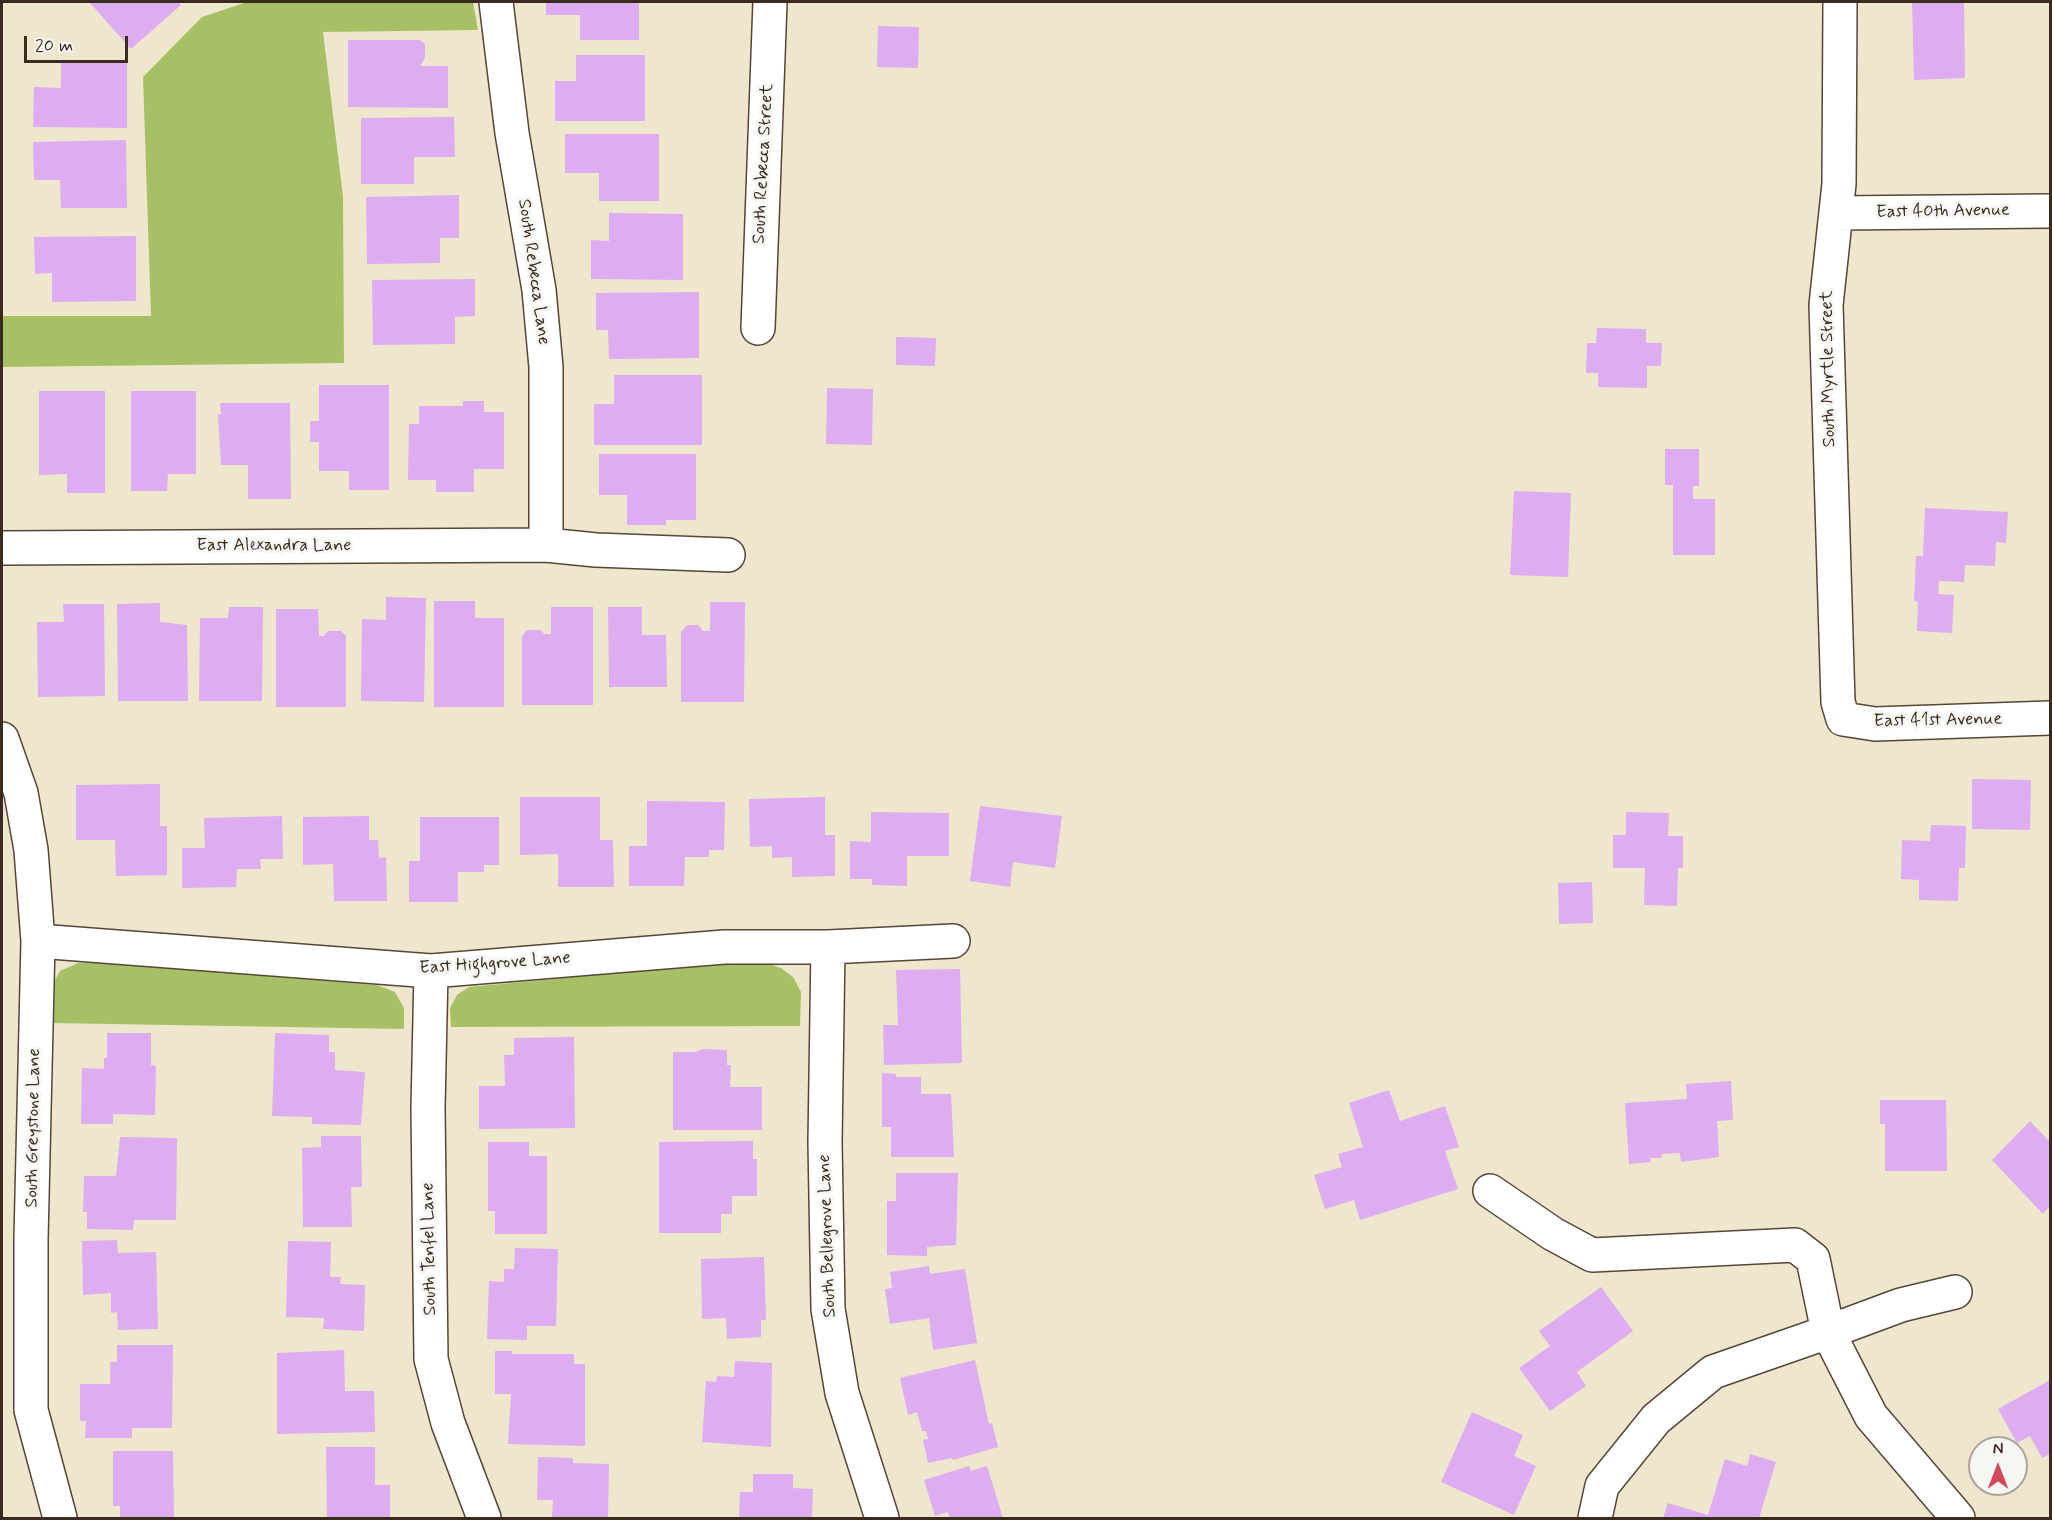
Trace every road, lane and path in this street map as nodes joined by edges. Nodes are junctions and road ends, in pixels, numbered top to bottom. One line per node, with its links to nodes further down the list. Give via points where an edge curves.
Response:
1 (496, 2): 7 (street, South Rebecca Lane, via 512,133 539,290 546,367)
2 (770, 2): 6 (street, South Rebecca Street)
3 (1840, 2): 5 (street, South Myrtle Street)
4 (2050, 211): 5 (street, East 40th Avenue)
5 (1836, 213): 10 (street, South Myrtle Street, via 1826,305)
6 (758, 327)
7 (546, 545): 8 (street, East Alexandra Lane); 9 (street, East Alexandra Lane)
8 (2, 548)
9 (728, 555)
10 (1838, 702): 11 (street, East 41st Avenue, via 1843,719 1875,724)
11 (2050, 718)
12 (2, 739): 13 (street, South Greystone Lane, via 21,793 32,850)
13 (38, 940): 16 (street, East Highgrove Lane); 20 (street, South Greystone Lane, via 32,1410)
14 (953, 940): 15 (street, East Highgrove Lane)
15 (828, 947): 16 (street, East Highgrove Lane, via 724,947); 22 (street, South Bellegrove Lane, via 828,1309 842,1393)
16 (431, 971): 21 (street, South Tenfel Lane, via 431,1359 448,1423)
17 (1490, 1191): 19 (street, via 1592,1255 1795,1245 1813,1259)
18 (1955, 1292): 19 (street, via 1901,1305)
19 (1828, 1332): 23 (street, via 1713,1372 1656,1419 1602,1486); 24 (street, via 1871,1416)
20 (60, 1518)
21 (484, 1518)
22 (882, 1518)
23 (1595, 1518)
24 (1958, 1518)

